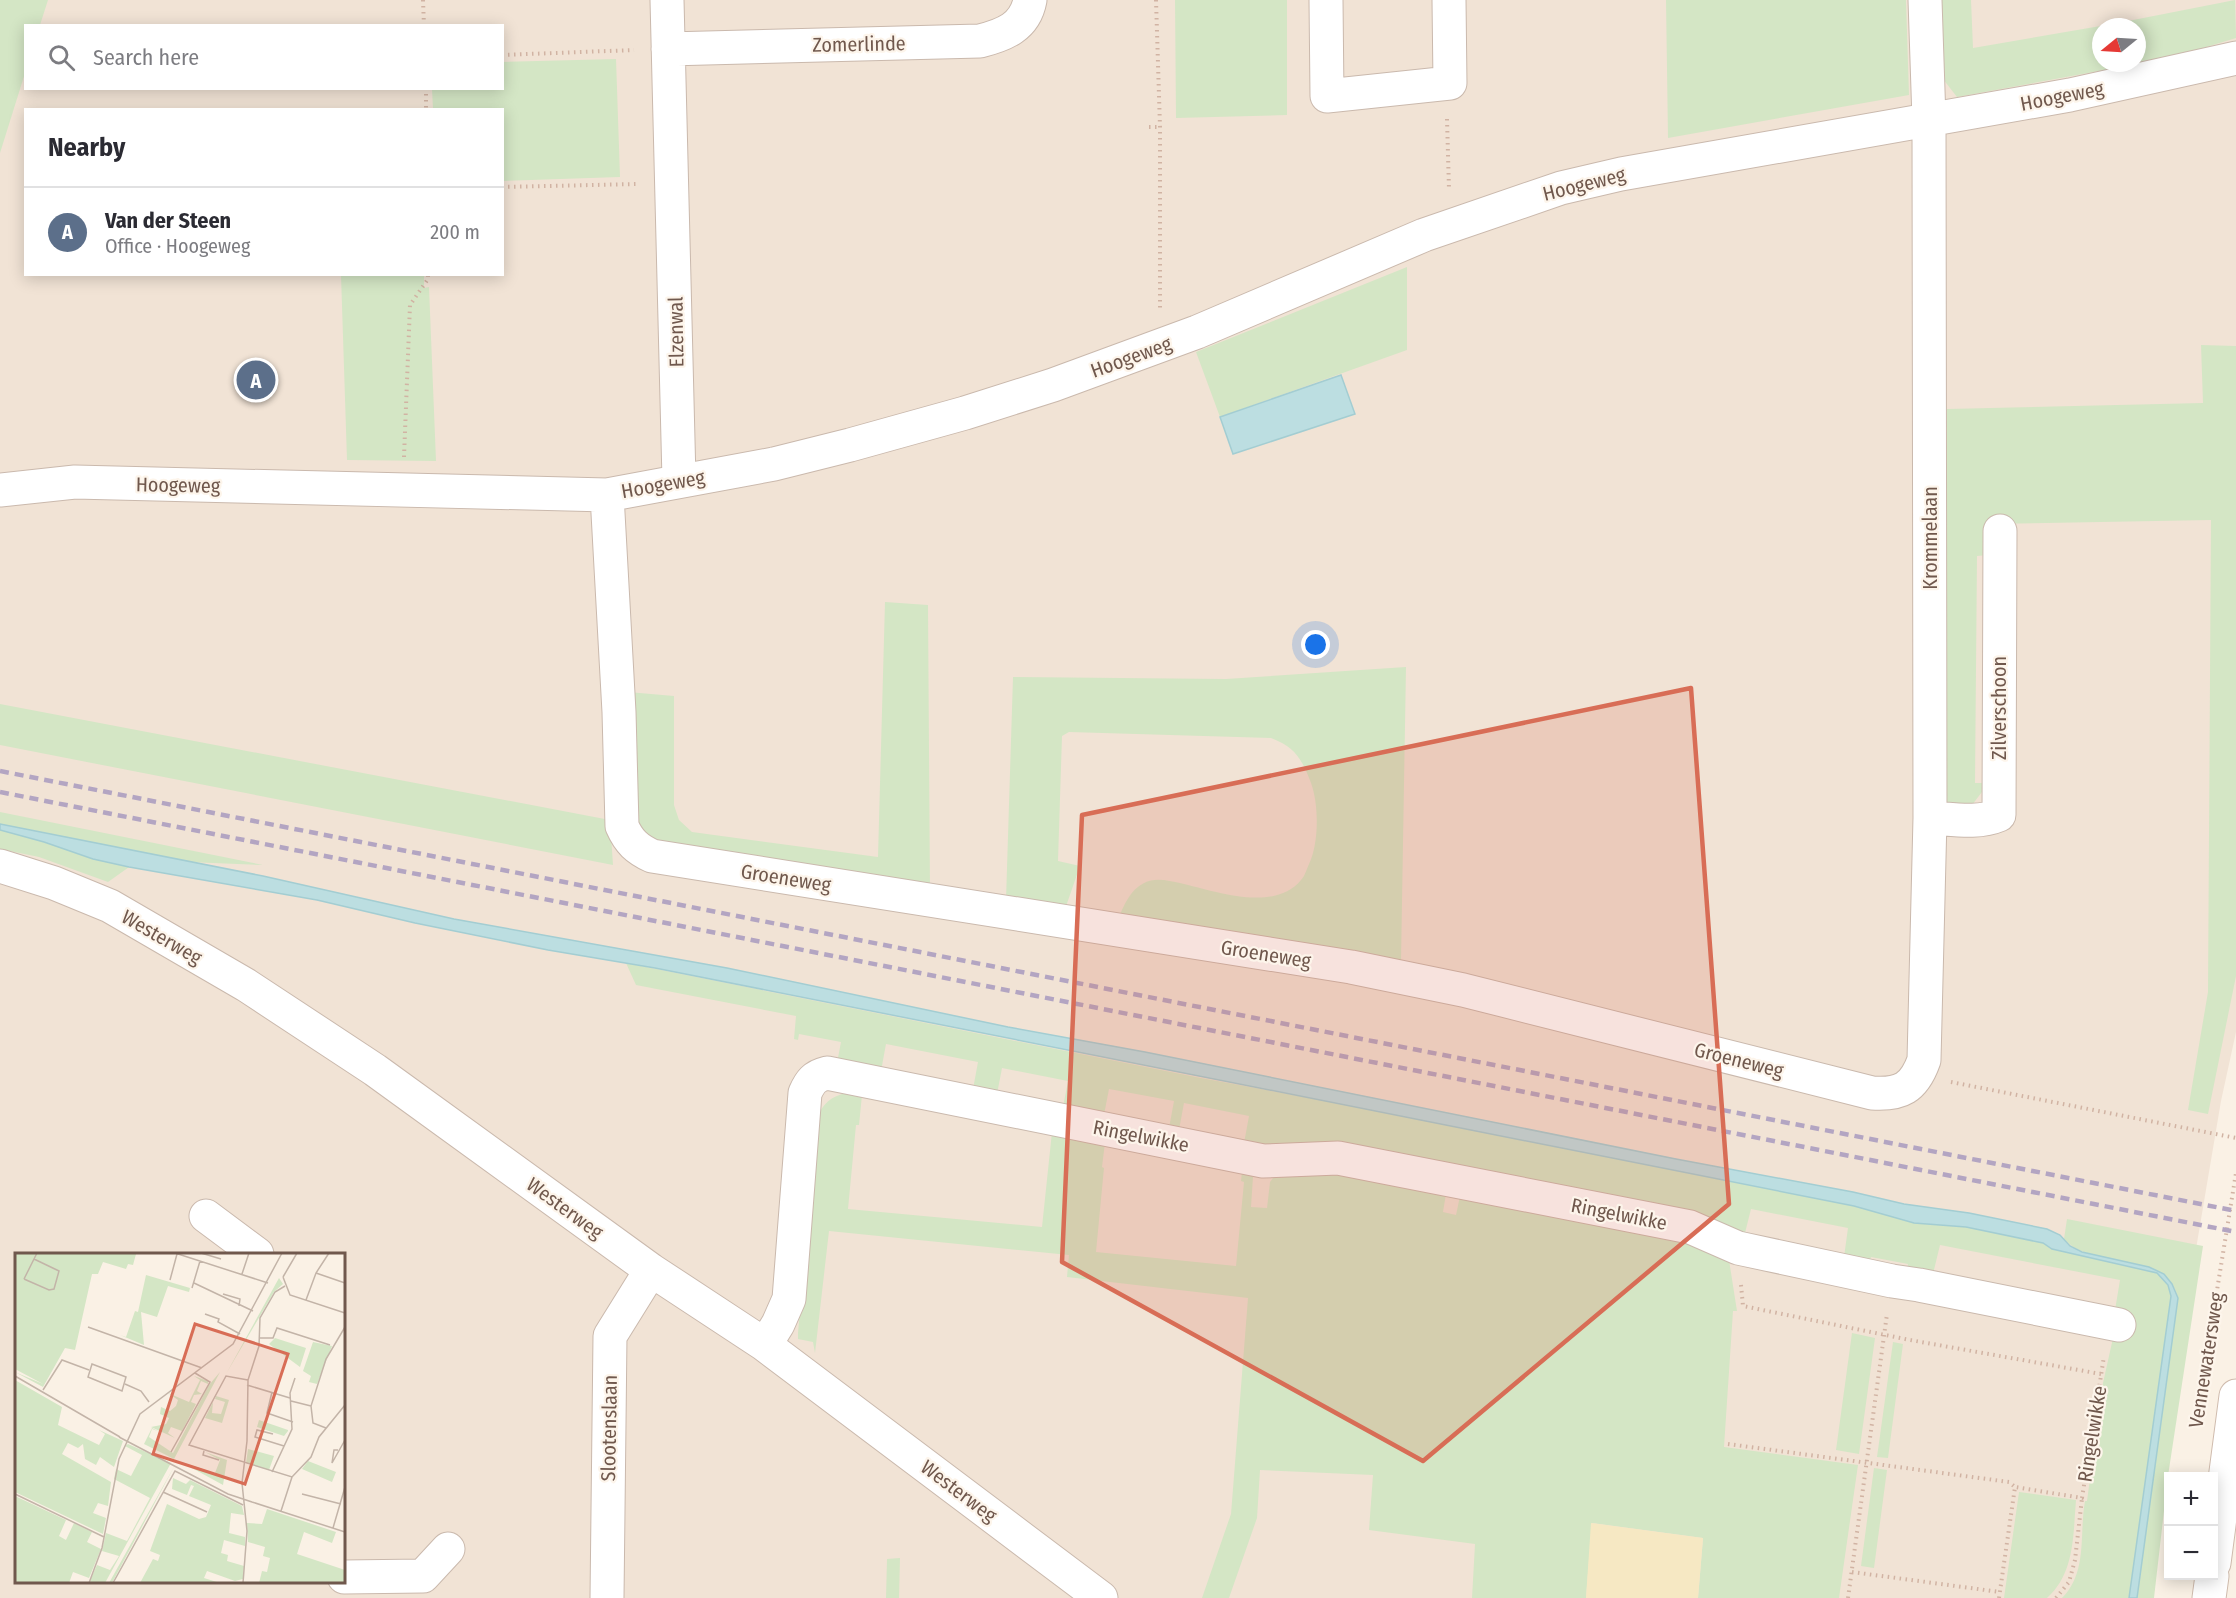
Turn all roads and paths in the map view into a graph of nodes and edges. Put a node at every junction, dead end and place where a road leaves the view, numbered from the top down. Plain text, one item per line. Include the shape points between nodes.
1 (423, 0) edge
2 (667, 0) edge
3 (1030, 0) edge
4 (1156, 0) edge
5 (1326, 0) edge
6 (1449, 0) edge
7 (1925, 0) edge
8 (424, 24) edge
9 (668, 49) junction
10 (504, 55) edge
11 (2236, 58) edge
12 (1450, 83) junction
13 (426, 90) edge
14 (426, 108) edge
15 (1929, 120) junction
16 (1149, 127) dead end
17 (1160, 127) junction
18 (672, 183) junction
19 (504, 187) edge
20 (1450, 226) junction
21 (428, 276) edge
22 (1161, 346) junction
23 (679, 480) junction
24 (0, 490) edge
25 (402, 490) junction
26 (607, 495) junction
27 (2000, 531) dead end
28 (1930, 818) junction
29 (0, 866) edge
30 (1918, 1076) junction
31 (2236, 1138) edge
32 (2236, 1173) edge
33 (206, 1216) dead end
34 (1738, 1248) junction
35 (256, 1253) edge
36 (651, 1270) junction
37 (1892, 1281) junction
38 (2115, 1324) joint
39 (1884, 1334) junction
40 (765, 1344) junction
41 (2101, 1374) junction
42 (2201, 1390) dead end
43 (2236, 1396) edge
44 (1728, 1444) dead end
45 (1867, 1462) junction
46 (2015, 1487) junction
47 (2082, 1498) junction
48 (2218, 1533) edge
49 (448, 1550) dead end
50 (1852, 1572) junction
51 (345, 1577) edge
52 (2211, 1580) edge
53 (2000, 1592) junction
54 (607, 1598) edge
55 (1101, 1598) edge
56 (1848, 1598) edge
57 (1999, 1598) edge
58 (2056, 1598) edge
59 (2209, 1598) edge

1 - 8 path
2 - 9 street, Elzenwal
3 - 9 street, Zomerlinde via 1022,21 1011,31 980,40
4 - 17 path
5 - 12 street via 1327,96
6 - 12 street
7 - 15 street, Krommelaan
9 - 10 path
9 - 18 street, Elzenwal
11 - 15 street, Hoogeweg via 2070,95
12 - 20 path
13 - 14 path
15 - 20 street, Hoogeweg via 1621,174 1562,188
15 - 28 street, Krommelaan
16 - 17 path
17 - 22 path
18 - 19 path
18 - 23 street, Elzenwal
20 - 22 street, Hoogeweg
21 - 25 path via 410,304
22 - 23 street, Hoogeweg via 965,413 850,446
23 - 26 street, Hoogeweg
24 - 25 street, Hoogeweg via 75,483
25 - 26 street, Hoogeweg
26 - 30 street, Groeneweg via 622,826 635,848 652,856 1351,967 1463,990 1872,1093 1899,1091
27 - 28 street, Zilverschoon via 1998,815 1973,820
28 - 30 street, Krommelaan via 1924,1060
29 - 36 street, Westerweg via 110,906 246,986 375,1070
30 - 31 path
32 - 42 path, Vennewatersweg
33 - 35 street
34 - 37 street, Ringelwikke
34 - 39 path, Ringelwikke via 1743,1306
34 - 40 street, Ringelwikke via 1690,1227 1338,1158 1263,1161 827,1073 810,1082 805,1093 789,1299
36 - 40 street, Westerweg
36 - 54 street, Slootenslaan via 610,1336
37 - 38 street, Ringelwikke
37 - 39 path
38 - 41 path, Ringelwikke
39 - 41 path, Ringelwikke
39 - 45 path
40 - 55 street, Westerweg
41 - 47 path, Ringelwikke
43 - 48 street, Vennewatersweg
44 - 45 path, Ringelwikke
45 - 46 path, Ringelwikke via 2009,1482
45 - 50 path
46 - 47 path, Ringelwikke
46 - 53 path
47 - 58 path via 2075,1560 2069,1582
49 - 51 street via 423,1576
50 - 53 path
50 - 56 path
52 - 59 street
53 - 57 path

